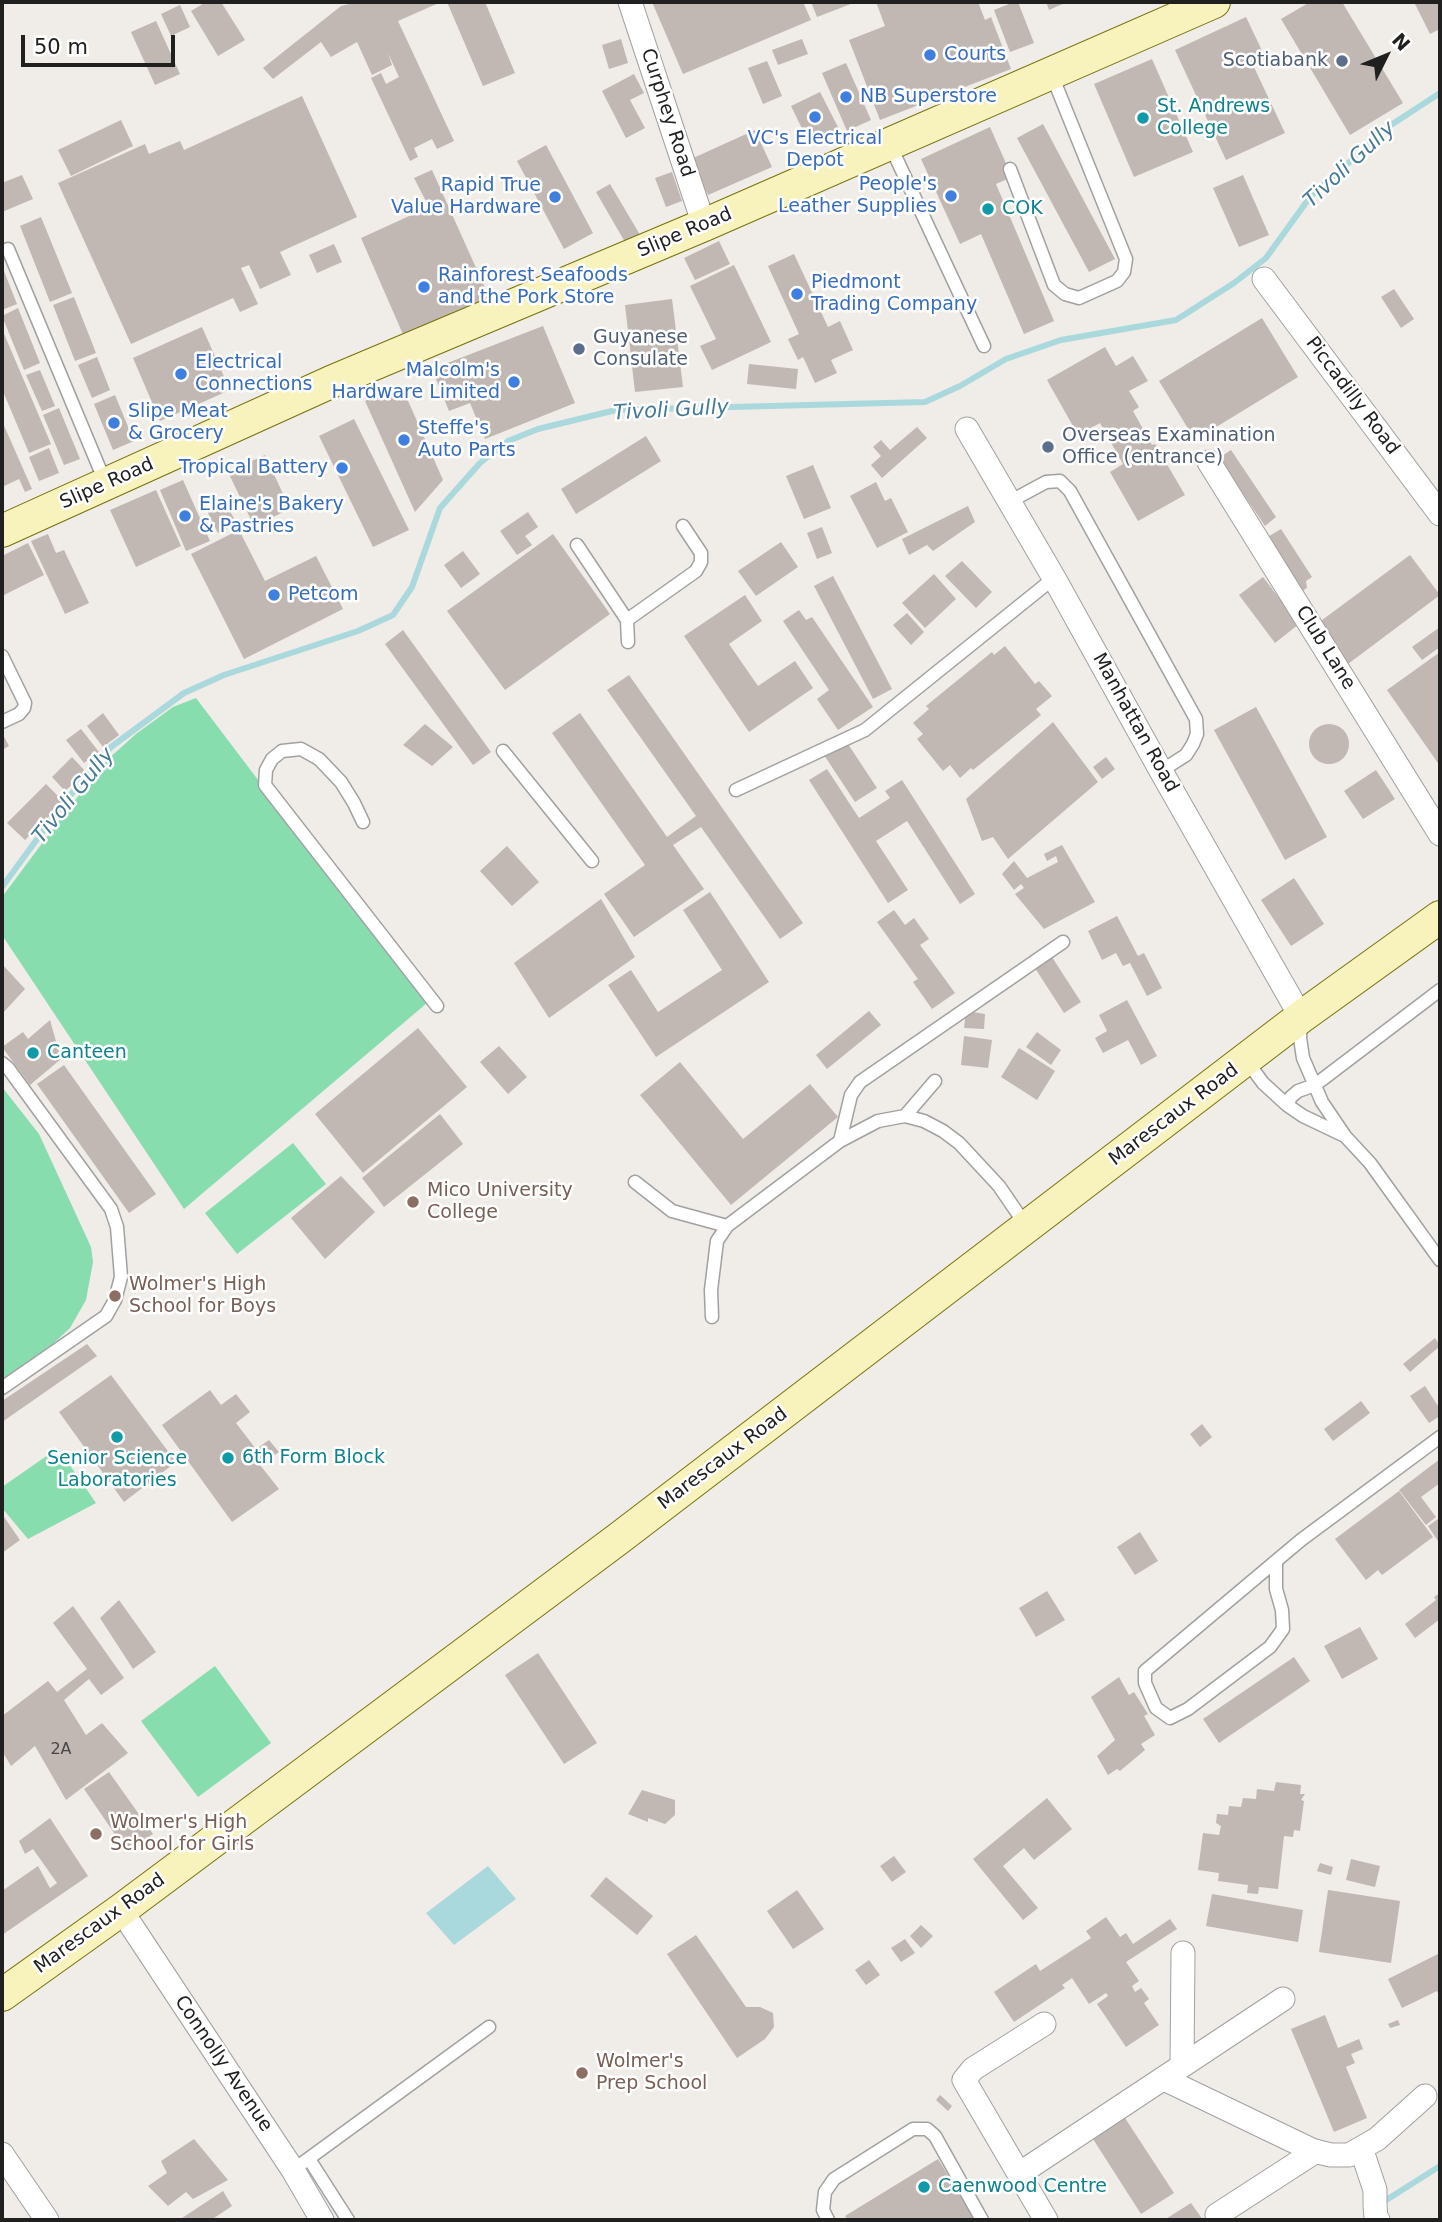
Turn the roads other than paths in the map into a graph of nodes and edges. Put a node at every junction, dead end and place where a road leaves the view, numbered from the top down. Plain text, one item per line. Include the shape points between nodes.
1 (631, 2) edge
2 (1214, 2) edge
3 (1051, 72) junction
4 (890, 145) junction
5 (1010, 169) dead end
6 (704, 225) junction
7 (8, 249) dead end
8 (1264, 279) dead end
9 (984, 346) dead end
10 (967, 429) dead end
11 (1209, 463) dead end
12 (106, 484) junction
13 (1010, 502) junction
14 (1440, 514) edge
15 (683, 526) dead end
16 (2, 531) edge
17 (576, 545) dead end
18 (1054, 578) junction
19 (627, 620) junction
20 (628, 642) dead end
21 (2, 656) edge
22 (2, 722) edge
23 (503, 751) dead end
24 (1161, 771) junction
25 (736, 790) dead end
26 (363, 822) dead end
27 (1440, 834) edge
28 (593, 861) dead end
29 (1440, 917) edge
30 (1063, 942) dead end
31 (1440, 990) edge
32 (437, 1006) dead end
33 (1301, 1017) junction
34 (1246, 1060) junction
35 (2, 1063) edge
36 (935, 1081) dead end
37 (1315, 1085) junction
38 (1287, 1105) junction
39 (905, 1116) junction
40 (1345, 1136) junction
41 (840, 1141) junction
42 (635, 1182) dead end
43 (727, 1226) junction
44 (1027, 1228) junction
45 (1440, 1260) edge
46 (712, 1317) dead end
47 (2, 1388) edge
48 (1440, 1437) edge
49 (1276, 1562) junction
50 (121, 1910) junction
51 (1182, 1953) dead end
52 (2, 1996) edge
53 (1283, 1999) dead end
54 (1044, 2024) dead end
55 (489, 2027) dead end
56 (1173, 2072) junction
57 (1425, 2096) dead end
58 (1361, 2148) junction
59 (1316, 2151) junction
60 (2, 2154) edge
61 (301, 2164) junction
62 (1019, 2174) junction
63 (1217, 2215) dead end
64 (47, 2220) edge
65 (322, 2220) edge
66 (348, 2220) edge
67 (828, 2220) edge
68 (982, 2220) edge
69 (1046, 2220) edge
70 (1378, 2220) edge

1 - 6 street, Curphey Road
2 - 3 main road, Slipe Road
3 - 4 main road, Slipe Road
3 - 5 lane via 1126,259 1117,281 1079,298 1054,285
4 - 6 main road, Slipe Road
4 - 9 lane
6 - 12 main road, Slipe Road via 331,382
7 - 12 lane
8 - 14 street, Piccadilly Road
10 - 13 street, Manhattan Road
11 - 27 street, Club Lane
12 - 16 main road, Slipe Road
13 - 18 street, Manhattan Road
13 - 24 lane via 1046,482 1059,481 1070,491 1196,719 1197,734 1186,755
15 - 19 lane via 701,553 696,571
17 - 19 lane
18 - 24 street, Manhattan Road
18 - 25 lane via 864,730
19 - 20 lane
21 - 22 lane via 25,703 19,714
23 - 28 lane
24 - 33 street, Manhattan Road
26 - 32 lane via 341,782 319,758 300,749 282,751 272,759 265,785
29 - 33 main road, Marescaux Road
30 - 41 lane via 860,1082 851,1096
31 - 37 lane
33 - 34 main road, Marescaux Road
33 - 37 lane via 1303,1059
34 - 38 lane
34 - 44 main road, Marescaux Road
35 - 47 lane via 111,1209 121,1277 106,1316
36 - 39 lane
37 - 38 lane via 1298,1091
37 - 40 lane
38 - 40 lane
39 - 41 lane via 878,1121
39 - 44 lane via 924,1121 959,1143 999,1186
40 - 45 lane
41 - 43 lane
42 - 43 lane via 673,1211
43 - 46 lane via 717,1241 710,1290
44 - 50 main road, Marescaux Road
48 - 49 lane
49 - 49 lane via 1145,1671 1156,1708 1170,1718 1188,1709 1270,1647 1283,1629
50 - 52 main road, Marescaux Road
50 - 61 street, Connolly Avenue
51 - 56 street
53 - 56 street
54 - 62 street via 972,2069 964,2080
55 - 61 lane
56 - 59 street
56 - 62 street
57 - 58 street
58 - 59 street via 1349,2155
58 - 70 street via 1375,2190
59 - 63 street
60 - 64 street
61 - 65 street, Connolly Avenue
61 - 66 lane
62 - 69 street
67 - 68 lane via 823,2210 825,2192 834,2179 913,2129 927,2129

